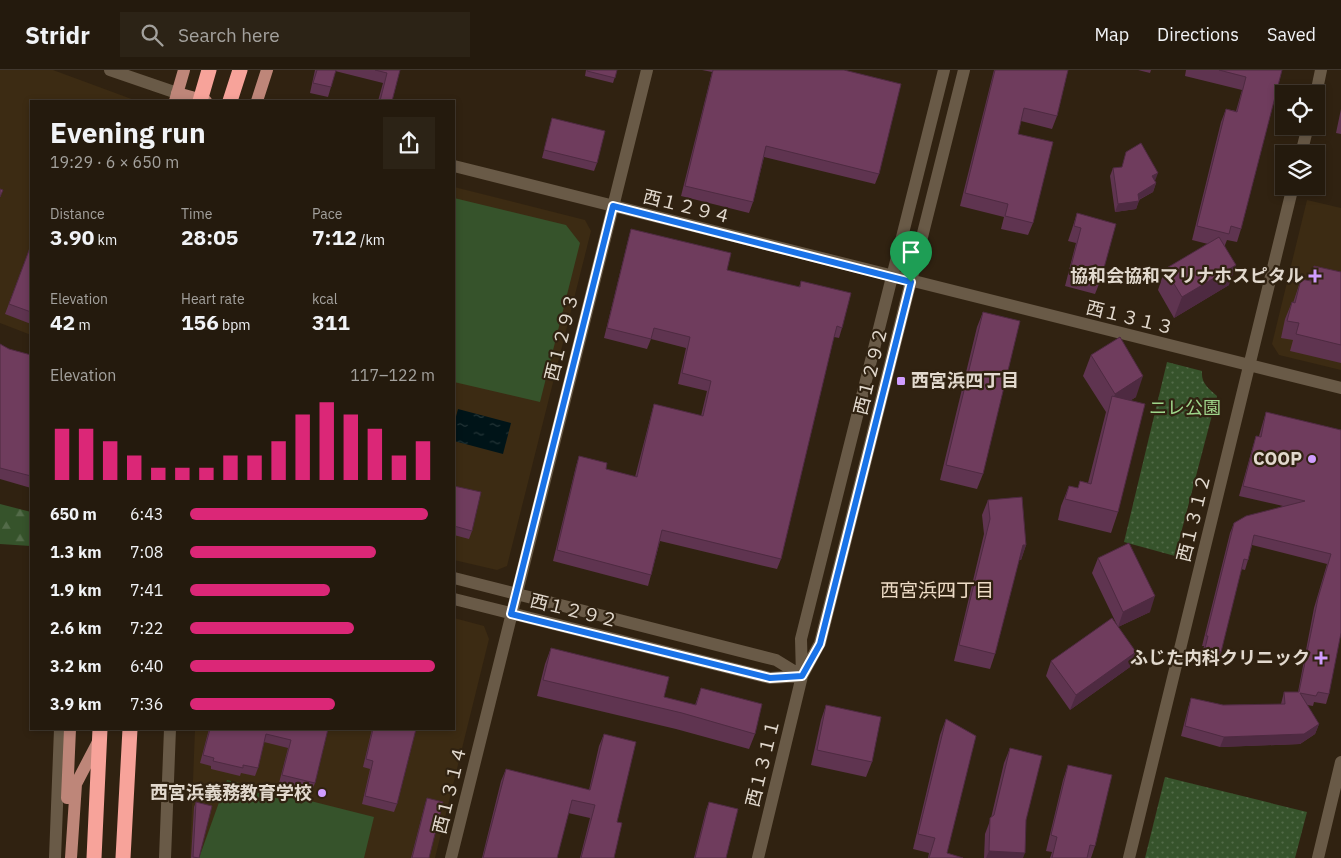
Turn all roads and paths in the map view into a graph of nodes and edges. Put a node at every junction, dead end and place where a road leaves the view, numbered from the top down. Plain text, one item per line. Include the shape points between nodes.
1 (110, 70) edge
2 (184, 70) edge
3 (209, 70) edge
4 (240, 70) edge
5 (268, 70) edge
6 (647, 70) edge
7 (944, 70) edge
8 (964, 70) edge
9 (1321, 70) edge
10 (1318, 85) edge
11 (176, 97) edge
12 (198, 100) edge
13 (200, 100) edge
14 (230, 100) edge
15 (257, 100) edge
16 (455, 166) edge
17 (1291, 195) edge
18 (613, 206) junction
19 (892, 277) junction
20 (911, 282) junction
21 (1249, 365) junction
22 (1341, 388) edge
23 (455, 578) edge
24 (516, 594) junction
25 (455, 599) edge
26 (511, 614) junction
27 (802, 676) junction
28 (60, 730) edge
29 (70, 730) edge
30 (100, 730) edge
31 (104, 730) edge
32 (130, 730) edge
33 (170, 730) edge
34 (1341, 762) edge
35 (55, 858) edge
36 (64, 858) edge
37 (71, 858) edge
38 (94, 858) edge
39 (124, 858) edge
40 (165, 858) edge
41 (451, 858) edge
42 (758, 858) edge
43 (1129, 858) edge
44 (1318, 858) edge

1 - 11 street
2 - 11 main road
3 - 13 highway
4 - 14 highway
5 - 15 main road
6 - 18 street, 西１２９３
7 - 19 street, 西１２９２
8 - 20 street, 西１２９２
9 - 10 street
11 - 12 main road
16 - 18 street, 西１２９４
17 - 21 street, 西１３１２
18 - 19 street, 西１２９４
18 - 24 street, 西１２９３
19 - 20 street, 西１２９４
19 - 27 street, 西１２９２ via 800,639
20 - 21 street, 西１３１３
20 - 27 street, 西１２９２ via 820,644
21 - 22 street, 西１３１３
21 - 43 street, 西１３１２
23 - 24 street, 西１２９２
24 - 26 street, 西１２９３
24 - 27 street, 西１２９２ via 776,660
25 - 26 street, 西１２９２
26 - 27 street, 西１２９２ via 770,678
26 - 41 street, 西１３１４
27 - 42 street, 西１３１１
28 - 35 street
29 - 36 main road
30 - 38 highway
31 - 37 main road via 76,784
32 - 39 highway
33 - 40 street
34 - 44 street

